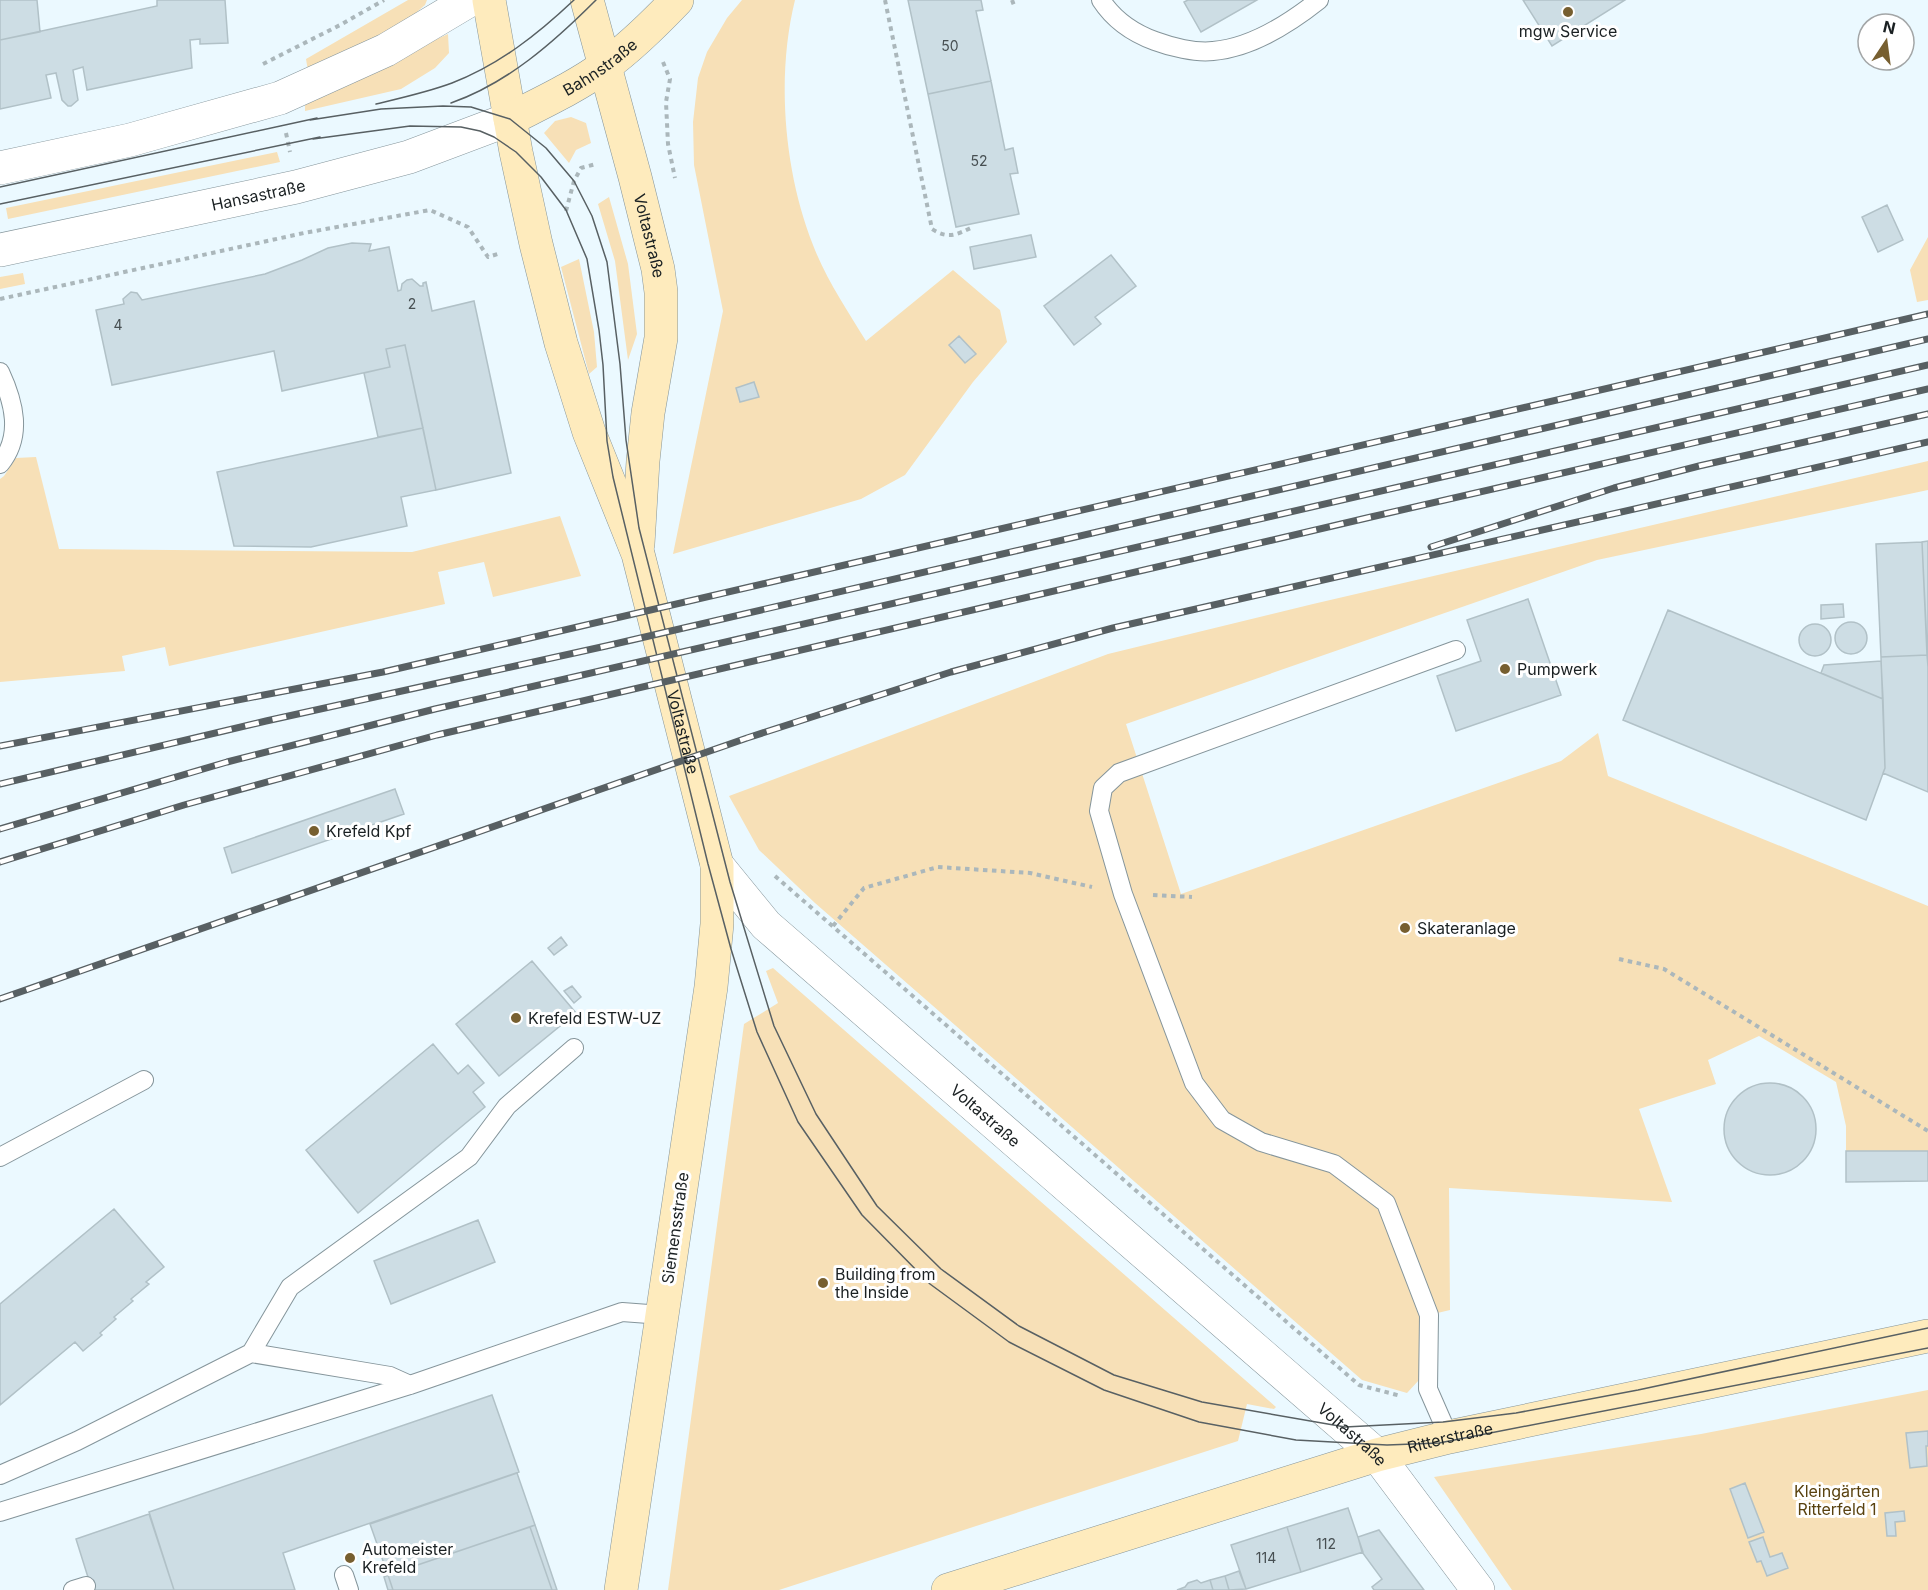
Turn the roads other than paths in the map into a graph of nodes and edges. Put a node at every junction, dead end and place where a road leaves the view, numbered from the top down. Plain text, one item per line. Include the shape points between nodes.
1 (470, 0) edge
2 (489, 0) edge
3 (587, 0) edge
4 (677, 0) edge
5 (1101, 0) edge
6 (1319, 0) edge
7 (606, 65) junction
8 (510, 119) junction
9 (0, 168) edge
10 (0, 250) edge
11 (0, 372) edge
12 (4, 388) edge
13 (0, 464) edge
14 (638, 554) junction
15 (1456, 650) dead end
16 (717, 865) junction
17 (574, 1048) dead end
18 (144, 1080) dead end
19 (0, 1157) edge
20 (662, 1315) junction
21 (1928, 1336) edge
22 (251, 1353) junction
23 (410, 1385) junction
24 (1449, 1437) junction
25 (1377, 1455) junction
26 (0, 1475) edge
27 (0, 1512) edge
28 (1004, 1582) edge
29 (621, 1590) edge
30 (948, 1590) edge
31 (1478, 1590) edge

1 - 9 street via 386,50 280,98 130,140
2 - 8 main road, Voltastraße
3 - 7 main road, Voltastraße
4 - 7 main road, Bahnstraße
5 - 6 lane via 1135,34 1172,47 1212,52 1250,43 1294,20
7 - 8 main road, Bahnstraße
7 - 14 main road, Voltastraße via 658,269 662,315 643,461
8 - 10 street, Hansastraße via 409,157 296,187
8 - 14 main road, Voltastraße via 561,344 586,421
11 - 12 lane
12 - 13 lane via 15,425 13,442
14 - 16 main road, Voltastraße
15 - 24 lane via 1119,773 1103,788 1099,812 1123,894 1194,1083 1222,1120 1262,1142 1334,1164 1386,1203 1429,1316 1428,1389
16 - 20 main road, Siemensstraße via 711,987
16 - 25 street, Voltastraße via 766,925
17 - 22 lane via 507,1106 469,1156 290,1287
18 - 19 lane
20 - 23 lane via 622,1312
20 - 29 main road, Siemensstraße
21 - 24 main road, Ritterstraße
22 - 23 lane via 390,1376
22 - 26 lane via 77,1441
23 - 27 lane
24 - 25 main road, Ritterstraße
25 - 28 main road, Ritterstraße
25 - 31 street, Voltastraße
28 - 30 main road, Ritterstraße

